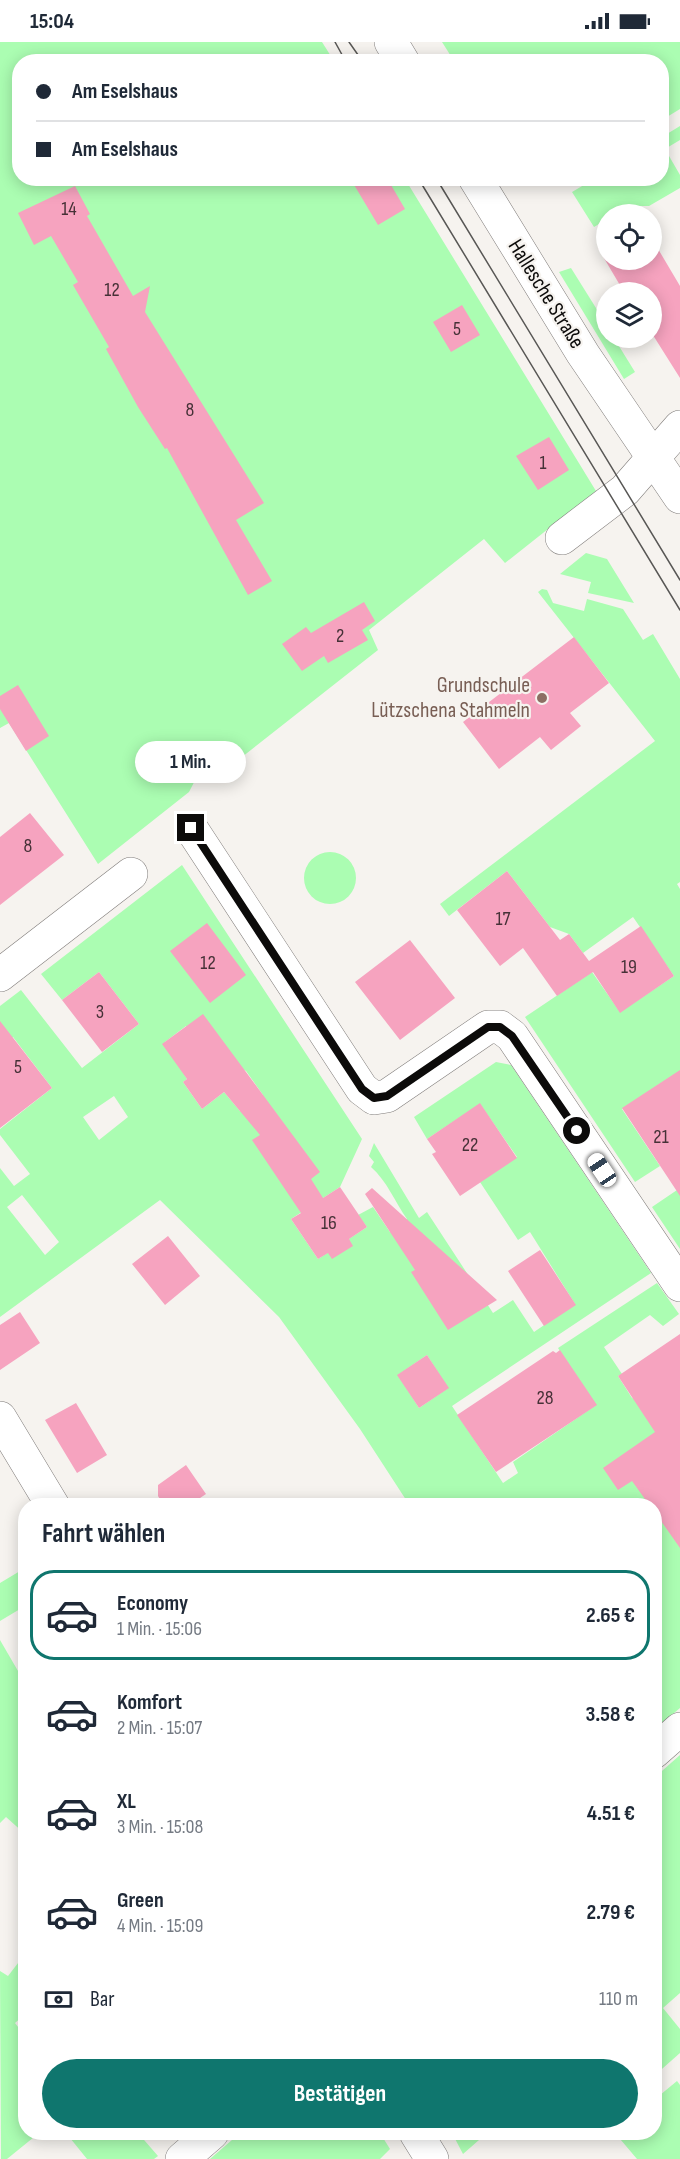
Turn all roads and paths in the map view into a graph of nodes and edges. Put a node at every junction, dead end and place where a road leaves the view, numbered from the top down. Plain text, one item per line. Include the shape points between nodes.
1 (480, 186) edge
2 (680, 427) edge
3 (654, 459) junction
4 (680, 497) edge
5 (562, 538) dead end
6 (191, 828) dead end
7 (131, 874) dead end
8 (0, 975) edge
9 (680, 1285) edge
10 (0, 1418) edge
11 (47, 1498) edge
12 (680, 1729) edge
13 (662, 1745) edge
14 (204, 2140) edge
15 (420, 2140) edge
16 (182, 2159) edge
17 (432, 2159) edge

1 - 3 street, Hallesche Straße via 583,354
2 - 3 street
3 - 4 street, Hallesche Straße
3 - 5 street via 625,490
6 - 9 street via 362,1089 374,1098 387,1096 488,1027 500,1027 512,1036
7 - 8 street
10 - 11 street
12 - 13 street
14 - 16 street
15 - 17 street

